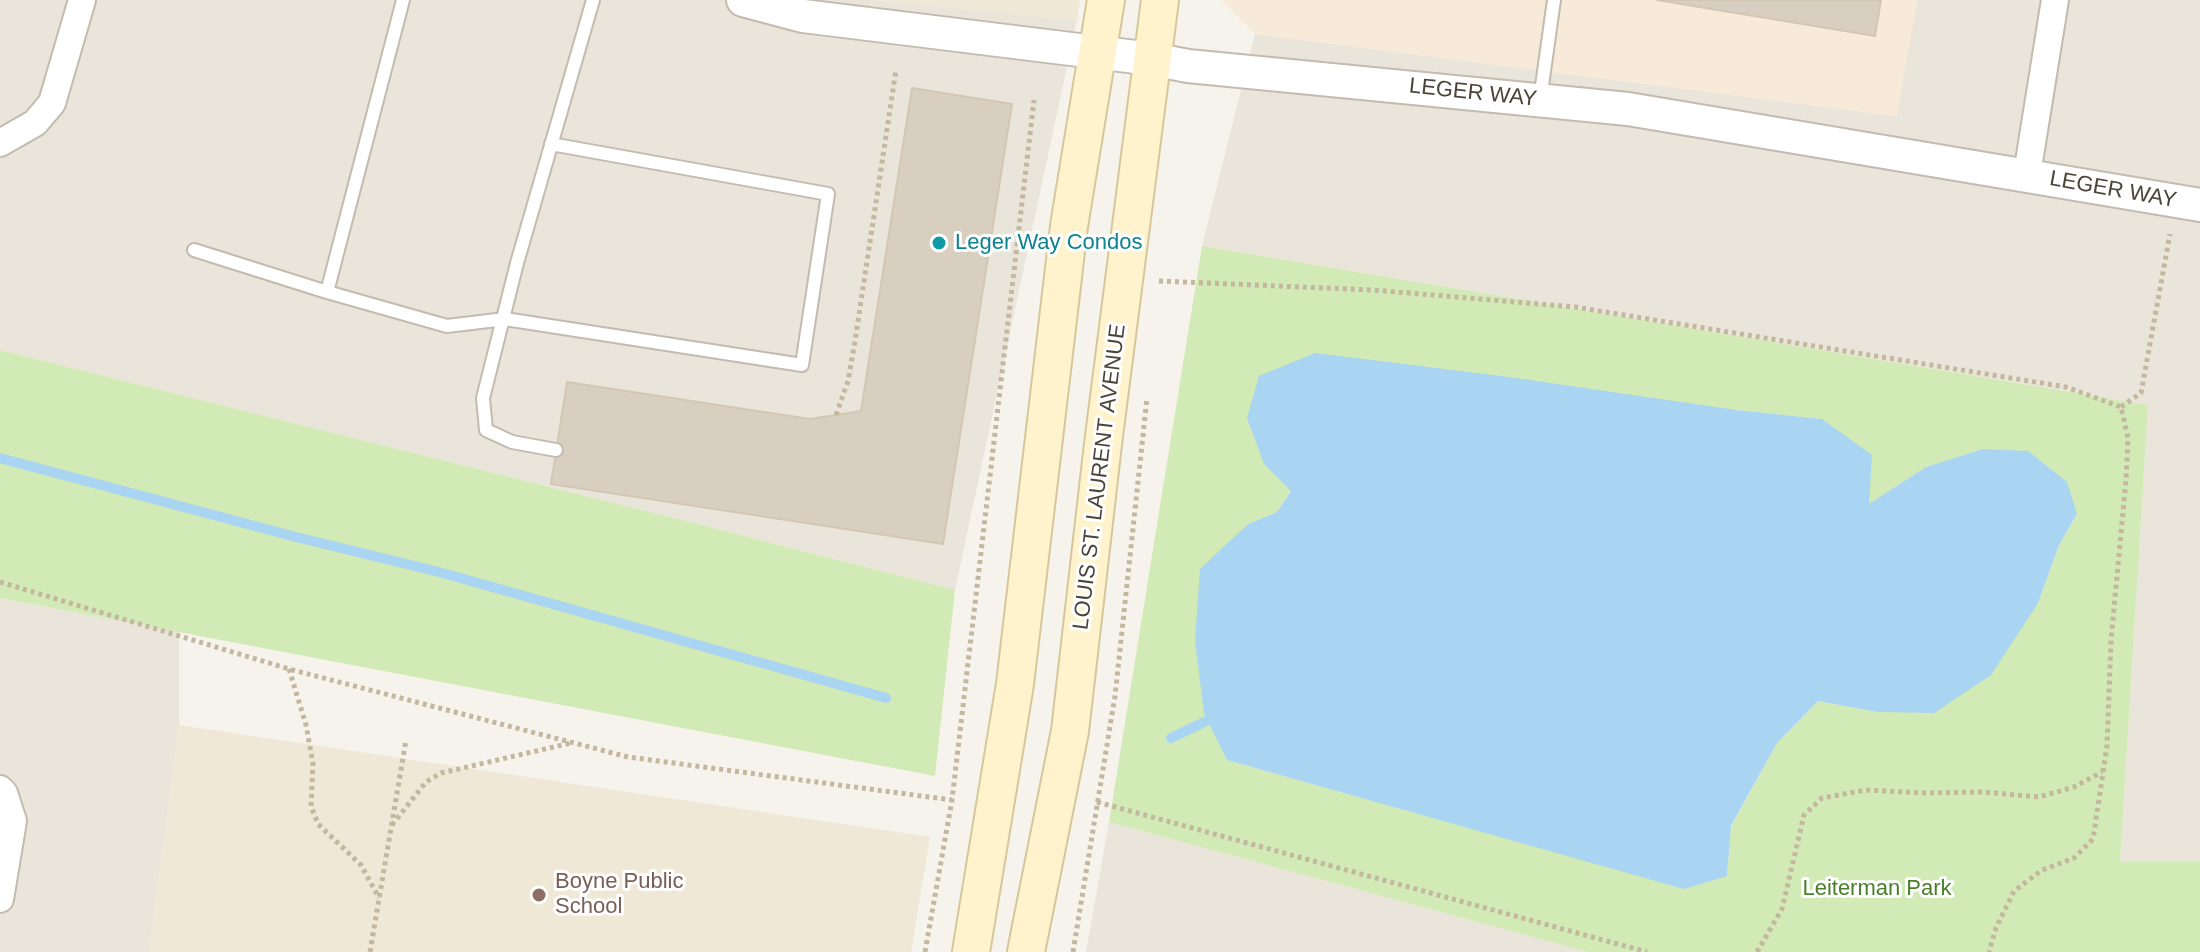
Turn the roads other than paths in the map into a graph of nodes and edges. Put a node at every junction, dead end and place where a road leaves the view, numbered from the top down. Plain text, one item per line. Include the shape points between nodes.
1 (82, 0) edge
2 (403, 0) edge
3 (593, 0) edge
4 (743, 0) edge
5 (1106, 0) edge
6 (1160, 0) edge
7 (1554, 0) edge
8 (2055, 0) edge
9 (1097, 54) junction
10 (1152, 59) junction
11 (1540, 100) junction
12 (0, 143) edge
13 (551, 144) junction
14 (2027, 174) junction
15 (2200, 205) edge
16 (194, 250) dead end
17 (327, 292) junction
18 (505, 319) junction
19 (556, 450) dead end
20 (0, 789) edge
21 (0, 899) edge
22 (971, 952) edge
23 (1026, 952) edge

1 - 12 street via 52,103 35,123
2 - 17 lane
3 - 13 lane
4 - 9 street, LEGER WAY via 803,16
5 - 9 main road
6 - 10 main road, LOUIS ST. LAURENT AVENUE
7 - 11 lane
8 - 14 street
9 - 10 street, LEGER WAY
9 - 22 main road via 1069,226 1015,684
10 - 11 street, LEGER WAY
10 - 23 main road, LOUIS ST. LAURENT AVENUE via 1070,731
11 - 14 street, LEGER WAY via 1628,109
13 - 18 lane
13 - 18 lane via 828,194 802,365
14 - 15 street, LEGER WAY
16 - 17 lane
17 - 18 lane via 447,326
18 - 19 lane via 483,398 486,430 512,442
20 - 21 street via 13,821

